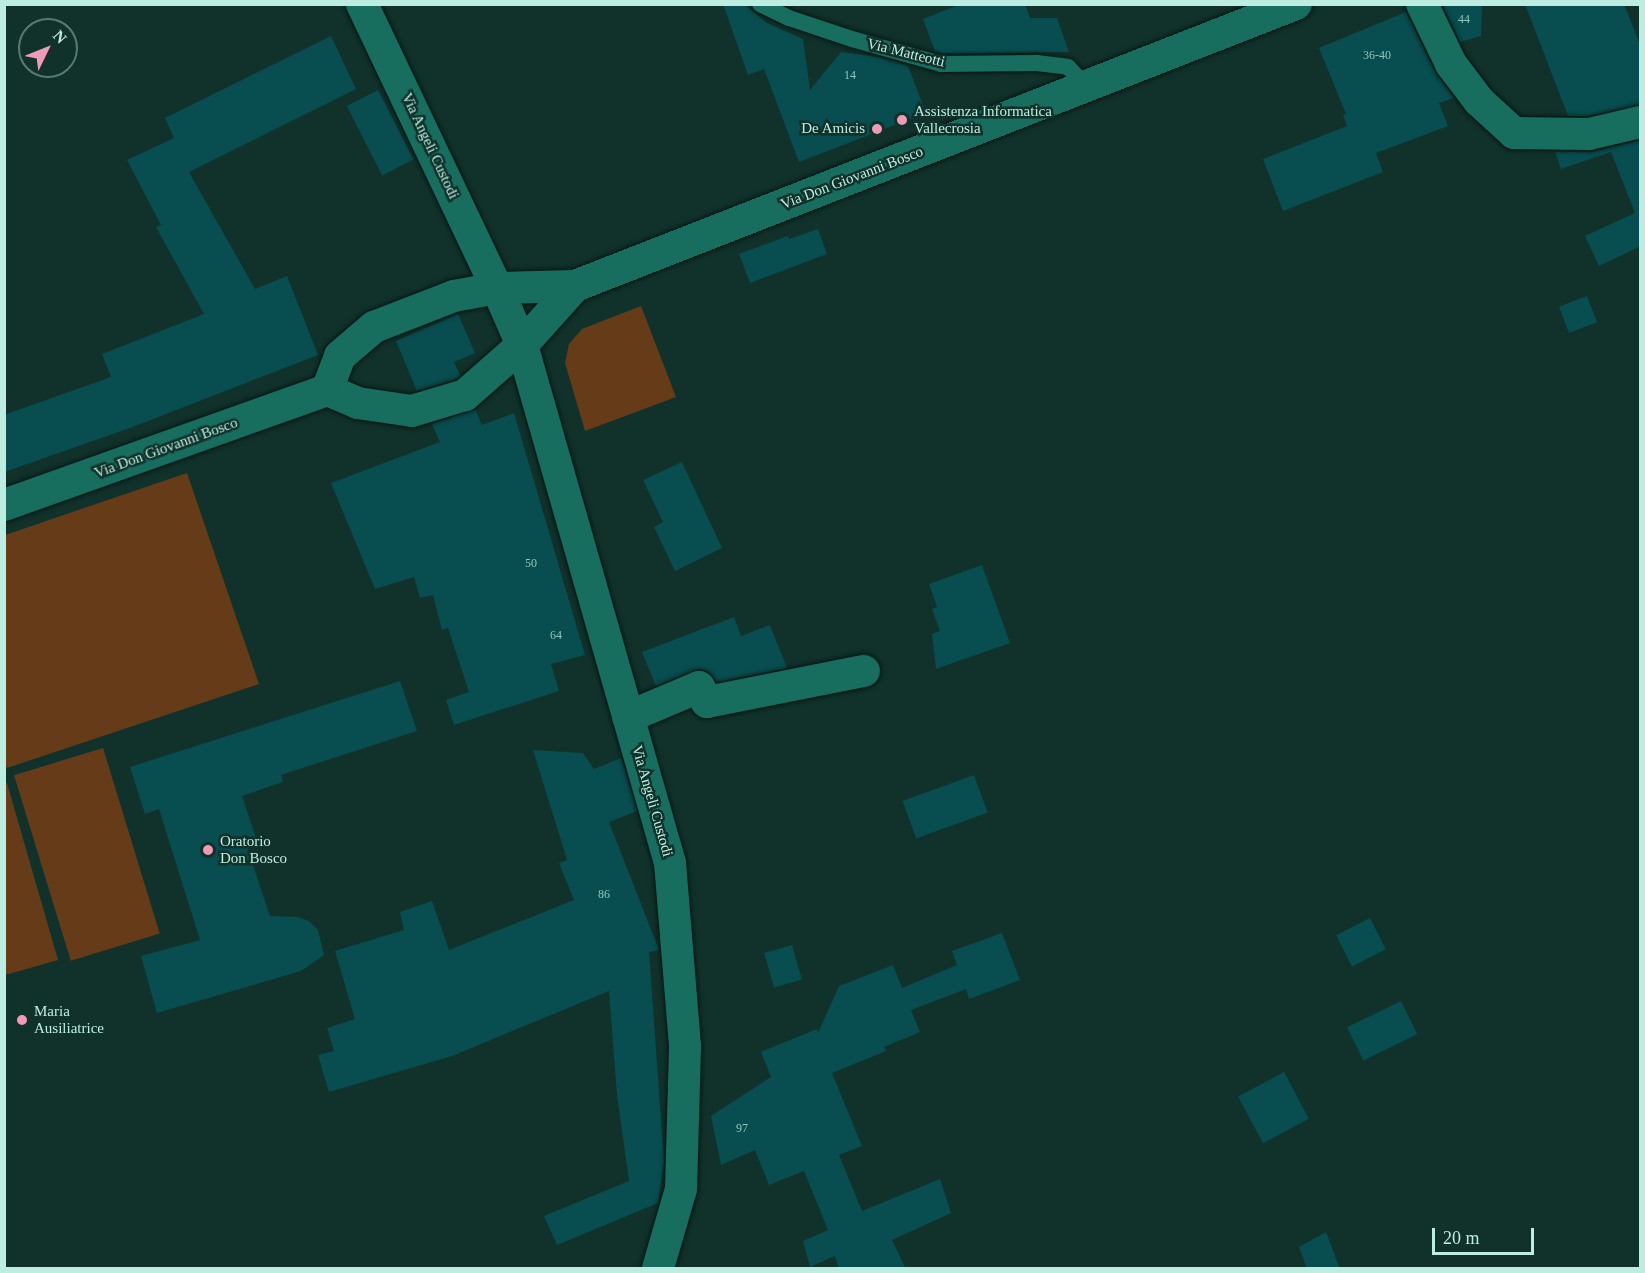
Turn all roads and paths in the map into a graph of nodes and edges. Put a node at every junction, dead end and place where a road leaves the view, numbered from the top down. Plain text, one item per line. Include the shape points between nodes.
1 (362, 4) edge
2 (760, 4) edge
3 (1296, 4) edge
4 (1422, 4) edge
5 (1086, 86) junction
6 (1641, 122) edge
7 (575, 286) junction
8 (497, 288) junction
9 (522, 345) junction
10 (327, 390) junction
11 (4, 505) edge
12 (864, 671) dead end
13 (628, 717) junction
14 (658, 1269) edge

1 - 8 street, Via Angeli Custodi
2 - 5 lane, Via Matteotti via 852,39 941,64 1037,63 1068,67
3 - 5 street, Via Don Giovanni Bosco
4 - 6 street via 1451,64 1479,101 1514,134 1589,134
5 - 7 street, Via Don Giovanni Bosco
7 - 8 street, Via Don Giovanni Bosco
7 - 9 street, Via Don Giovanni Bosco
8 - 9 street
8 - 10 street, Via Don Giovanni Bosco via 454,296 374,327 340,356
9 - 10 street, Via Don Giovanni Bosco via 465,395 412,411 358,404
9 - 13 street, Via Angeli Custodi
10 - 11 street, Via Don Giovanni Bosco
12 - 13 street via 707,702 699,687
13 - 14 street, Via Angeli Custodi via 670,863 685,1047 681,1189

